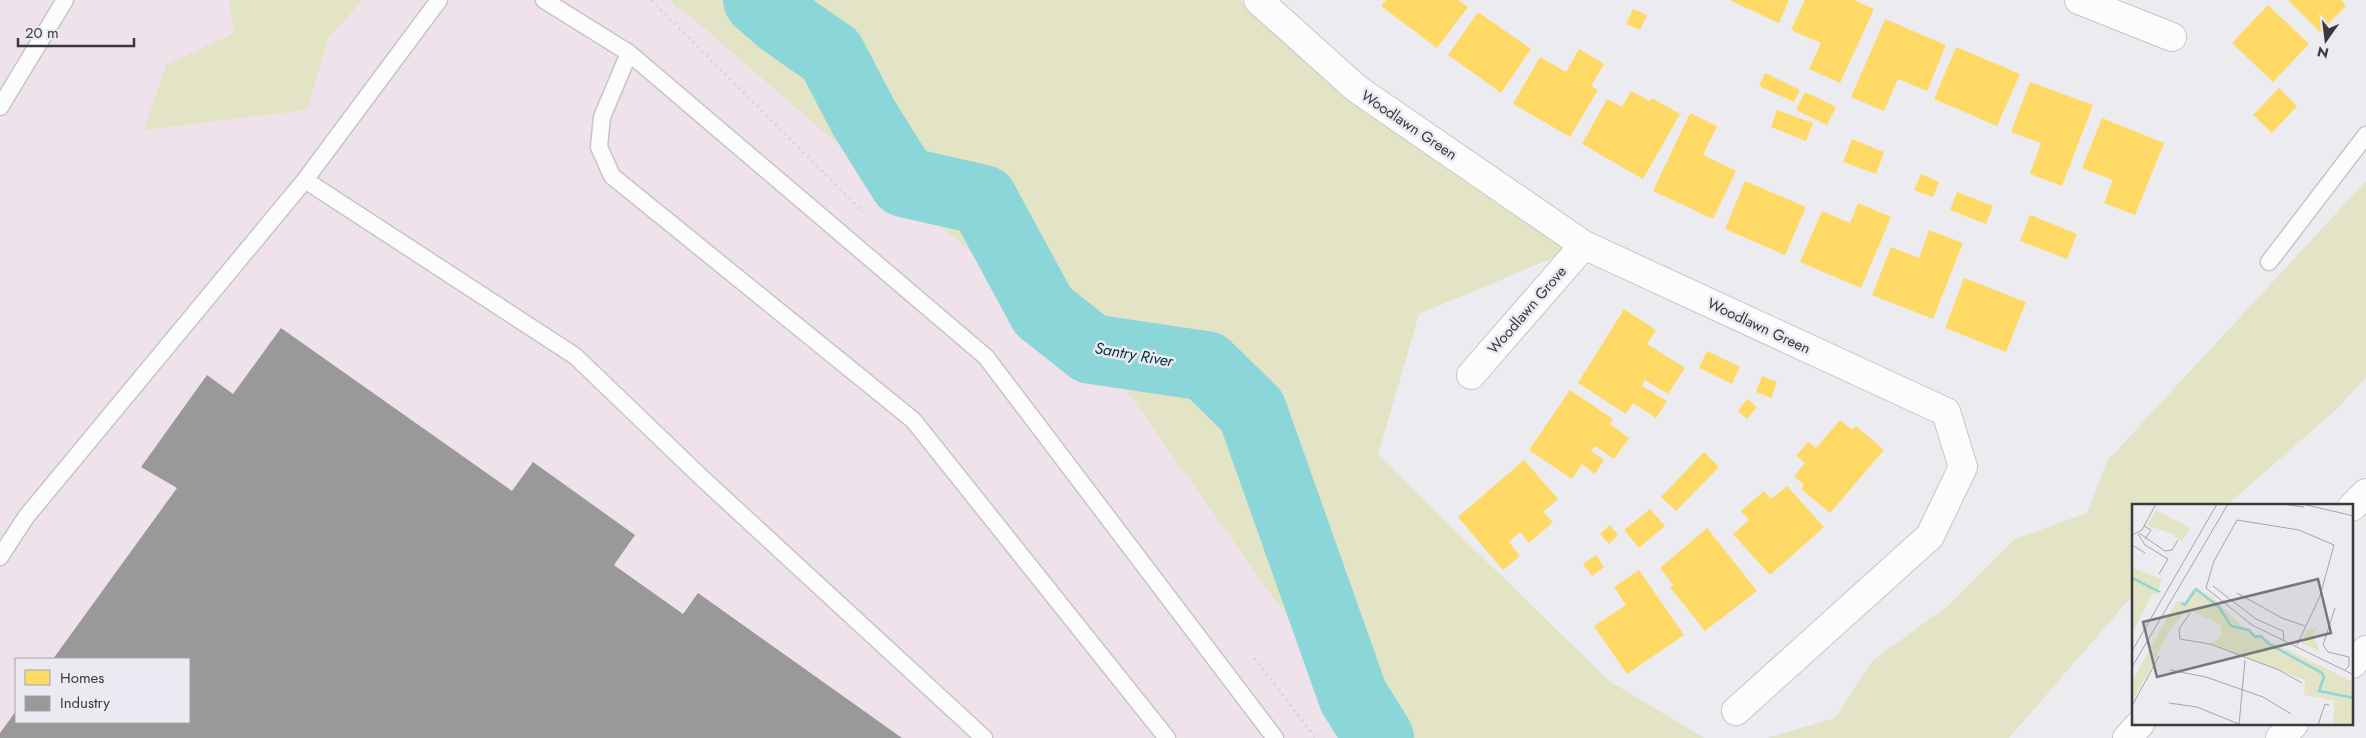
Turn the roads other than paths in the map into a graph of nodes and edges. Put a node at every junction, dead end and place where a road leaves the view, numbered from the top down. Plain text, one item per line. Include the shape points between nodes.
1 (65, 0) edge
2 (439, 0) edge
3 (544, 0) edge
4 (1258, 0) edge
5 (2079, 0) edge
6 (2172, 37) dead end
7 (629, 53) junction
8 (0, 107) edge
9 (2366, 135) edge
10 (305, 180) junction
11 (1584, 245) junction
12 (2269, 262) dead end
13 (1471, 374) dead end
14 (2366, 493) edge
15 (2354, 505) edge
16 (0, 557) edge
17 (2366, 650) edge
18 (2354, 662) edge
19 (1736, 711) dead end
20 (2138, 726) edge
21 (2292, 726) edge
22 (984, 738) edge
23 (1167, 738) edge
24 (1275, 738) edge
25 (2127, 738) edge
26 (2280, 738) edge

1 - 8 lane
2 - 10 lane
3 - 7 lane
4 - 11 main road, Woodlawn Green via 1357,89
5 - 6 main road
7 - 23 lane via 602,117 599,147 612,176 913,420
7 - 24 lane via 986,357
9 - 12 lane
10 - 16 lane via 26,517
10 - 22 lane via 575,356
11 - 13 main road, Woodlawn Grove
11 - 19 main road, Woodlawn Green via 1946,412 1963,467 1930,536
14 - 15 main road
17 - 18 main road
20 - 25 main road
21 - 26 main road

